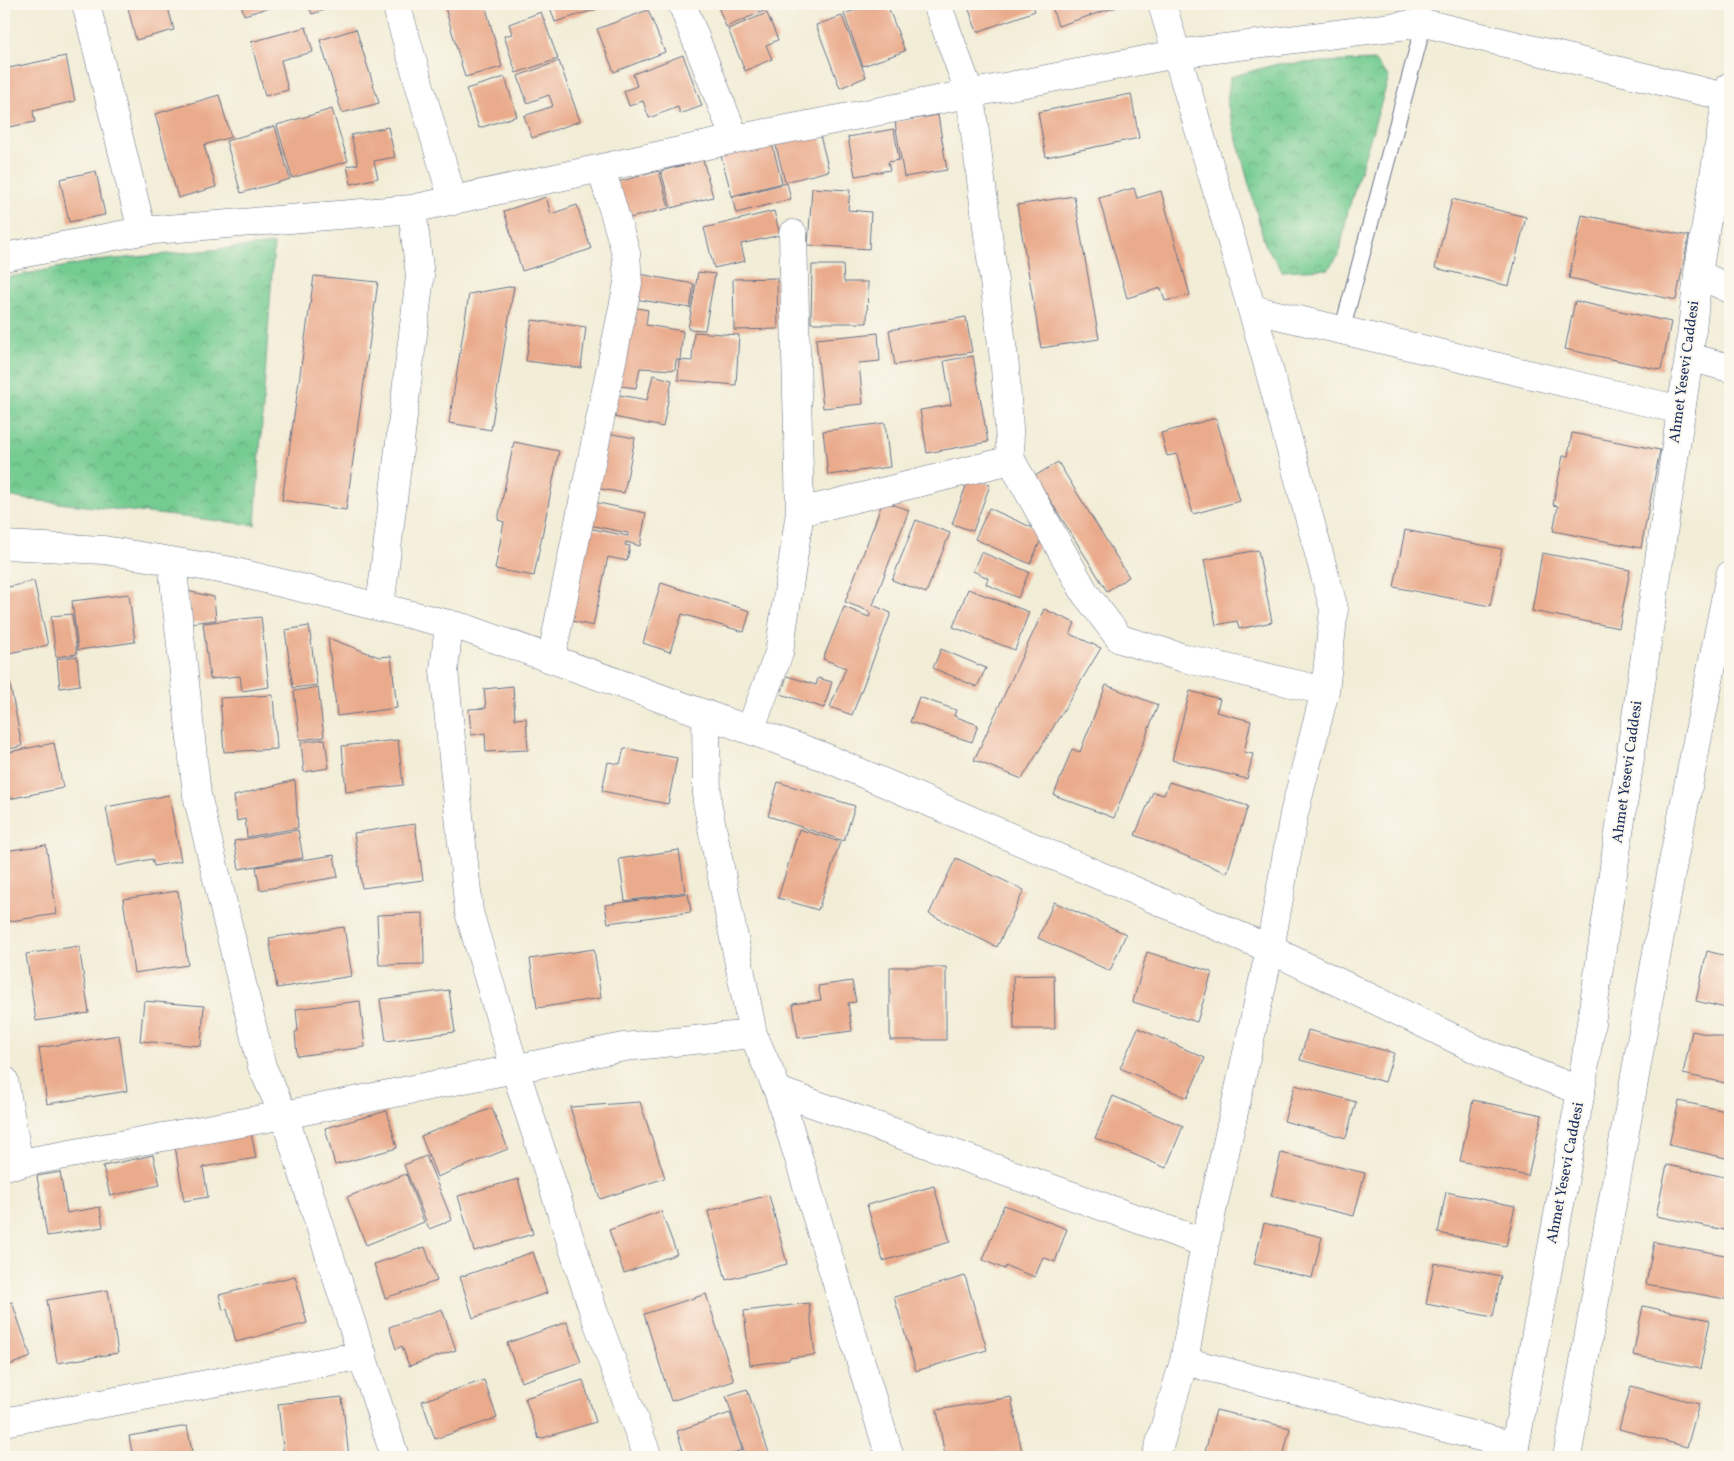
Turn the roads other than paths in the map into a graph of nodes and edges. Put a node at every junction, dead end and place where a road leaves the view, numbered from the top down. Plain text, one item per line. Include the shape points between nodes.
1 (86, 4) edge
2 (396, 4) edge
3 (682, 4) edge
4 (937, 4) edge
5 (1162, 4) edge
6 (1424, 23) junction
7 (1176, 54) junction
8 (1729, 93) edge
9 (970, 94) junction
10 (735, 139) junction
11 (601, 168) junction
12 (453, 201) junction
13 (412, 209) junction
14 (142, 231) junction
15 (793, 234) dead end
16 (4, 257) edge
17 (1698, 274) junction
18 (1730, 289) edge
19 (1252, 309) junction
20 (1342, 330) junction
21 (1689, 357) junction
22 (1730, 368) edge
23 (1681, 410) junction
24 (1010, 460) junction
25 (800, 512) junction
26 (4, 546) edge
27 (172, 561) junction
28 (1730, 575) edge
29 (380, 607) junction
30 (449, 624) junction
31 (551, 659) junction
32 (1325, 691) junction
33 (706, 714) junction
34 (750, 730) junction
35 (1270, 948) junction
36 (753, 1034) junction
37 (515, 1069) junction
38 (4, 1080) edge
39 (778, 1091) junction
40 (1582, 1091) junction
41 (284, 1115) junction
42 (11, 1165) edge
43 (1205, 1243) junction
44 (363, 1355) junction
45 (1184, 1361) junction
46 (4, 1422) edge
47 (1514, 1451) edge
48 (395, 1457) edge
49 (648, 1457) edge
50 (890, 1457) edge
51 (1156, 1457) edge
52 (1567, 1457) edge

1 - 14 street
2 - 12 street
3 - 10 street
4 - 9 street
5 - 7 street
6 - 7 street
6 - 8 street
6 - 20 lane
7 - 9 street
7 - 19 street
8 - 17 street, Ahmet Yesevi Caddesi
9 - 10 street
9 - 24 street via 1005,367
10 - 11 street
11 - 12 street
11 - 31 street via 626,253 628,283
12 - 13 street
13 - 14 street
13 - 29 street via 420,276
14 - 16 street
15 - 25 street
17 - 18 street
17 - 21 street, Ahmet Yesevi Caddesi
19 - 20 street
19 - 32 street via 1334,609
20 - 23 street
21 - 22 street
21 - 23 street, Ahmet Yesevi Caddesi
23 - 40 street, Ahmet Yesevi Caddesi
24 - 25 street
24 - 32 street via 1085,593 1120,639 1184,658
25 - 34 street via 778,653
26 - 27 street via 104,550
27 - 29 street via 232,571
27 - 41 street via 198,795 262,1067
28 - 52 street via 1674,857
29 - 30 street
30 - 31 street
30 - 37 street via 444,670 469,912
31 - 33 street
32 - 35 street via 1294,814
33 - 34 street
33 - 36 street via 707,802
34 - 35 street via 822,756
35 - 40 street via 1482,1052
35 - 43 street
36 - 37 street via 624,1047
36 - 39 street
37 - 41 street
37 - 49 street via 594,1313
38 - 42 street
39 - 43 street
39 - 50 street
40 - 47 street, Ahmet Yesevi Caddesi
41 - 42 street
41 - 44 street
43 - 45 street
44 - 46 street
44 - 48 street
45 - 47 street
45 - 51 street

